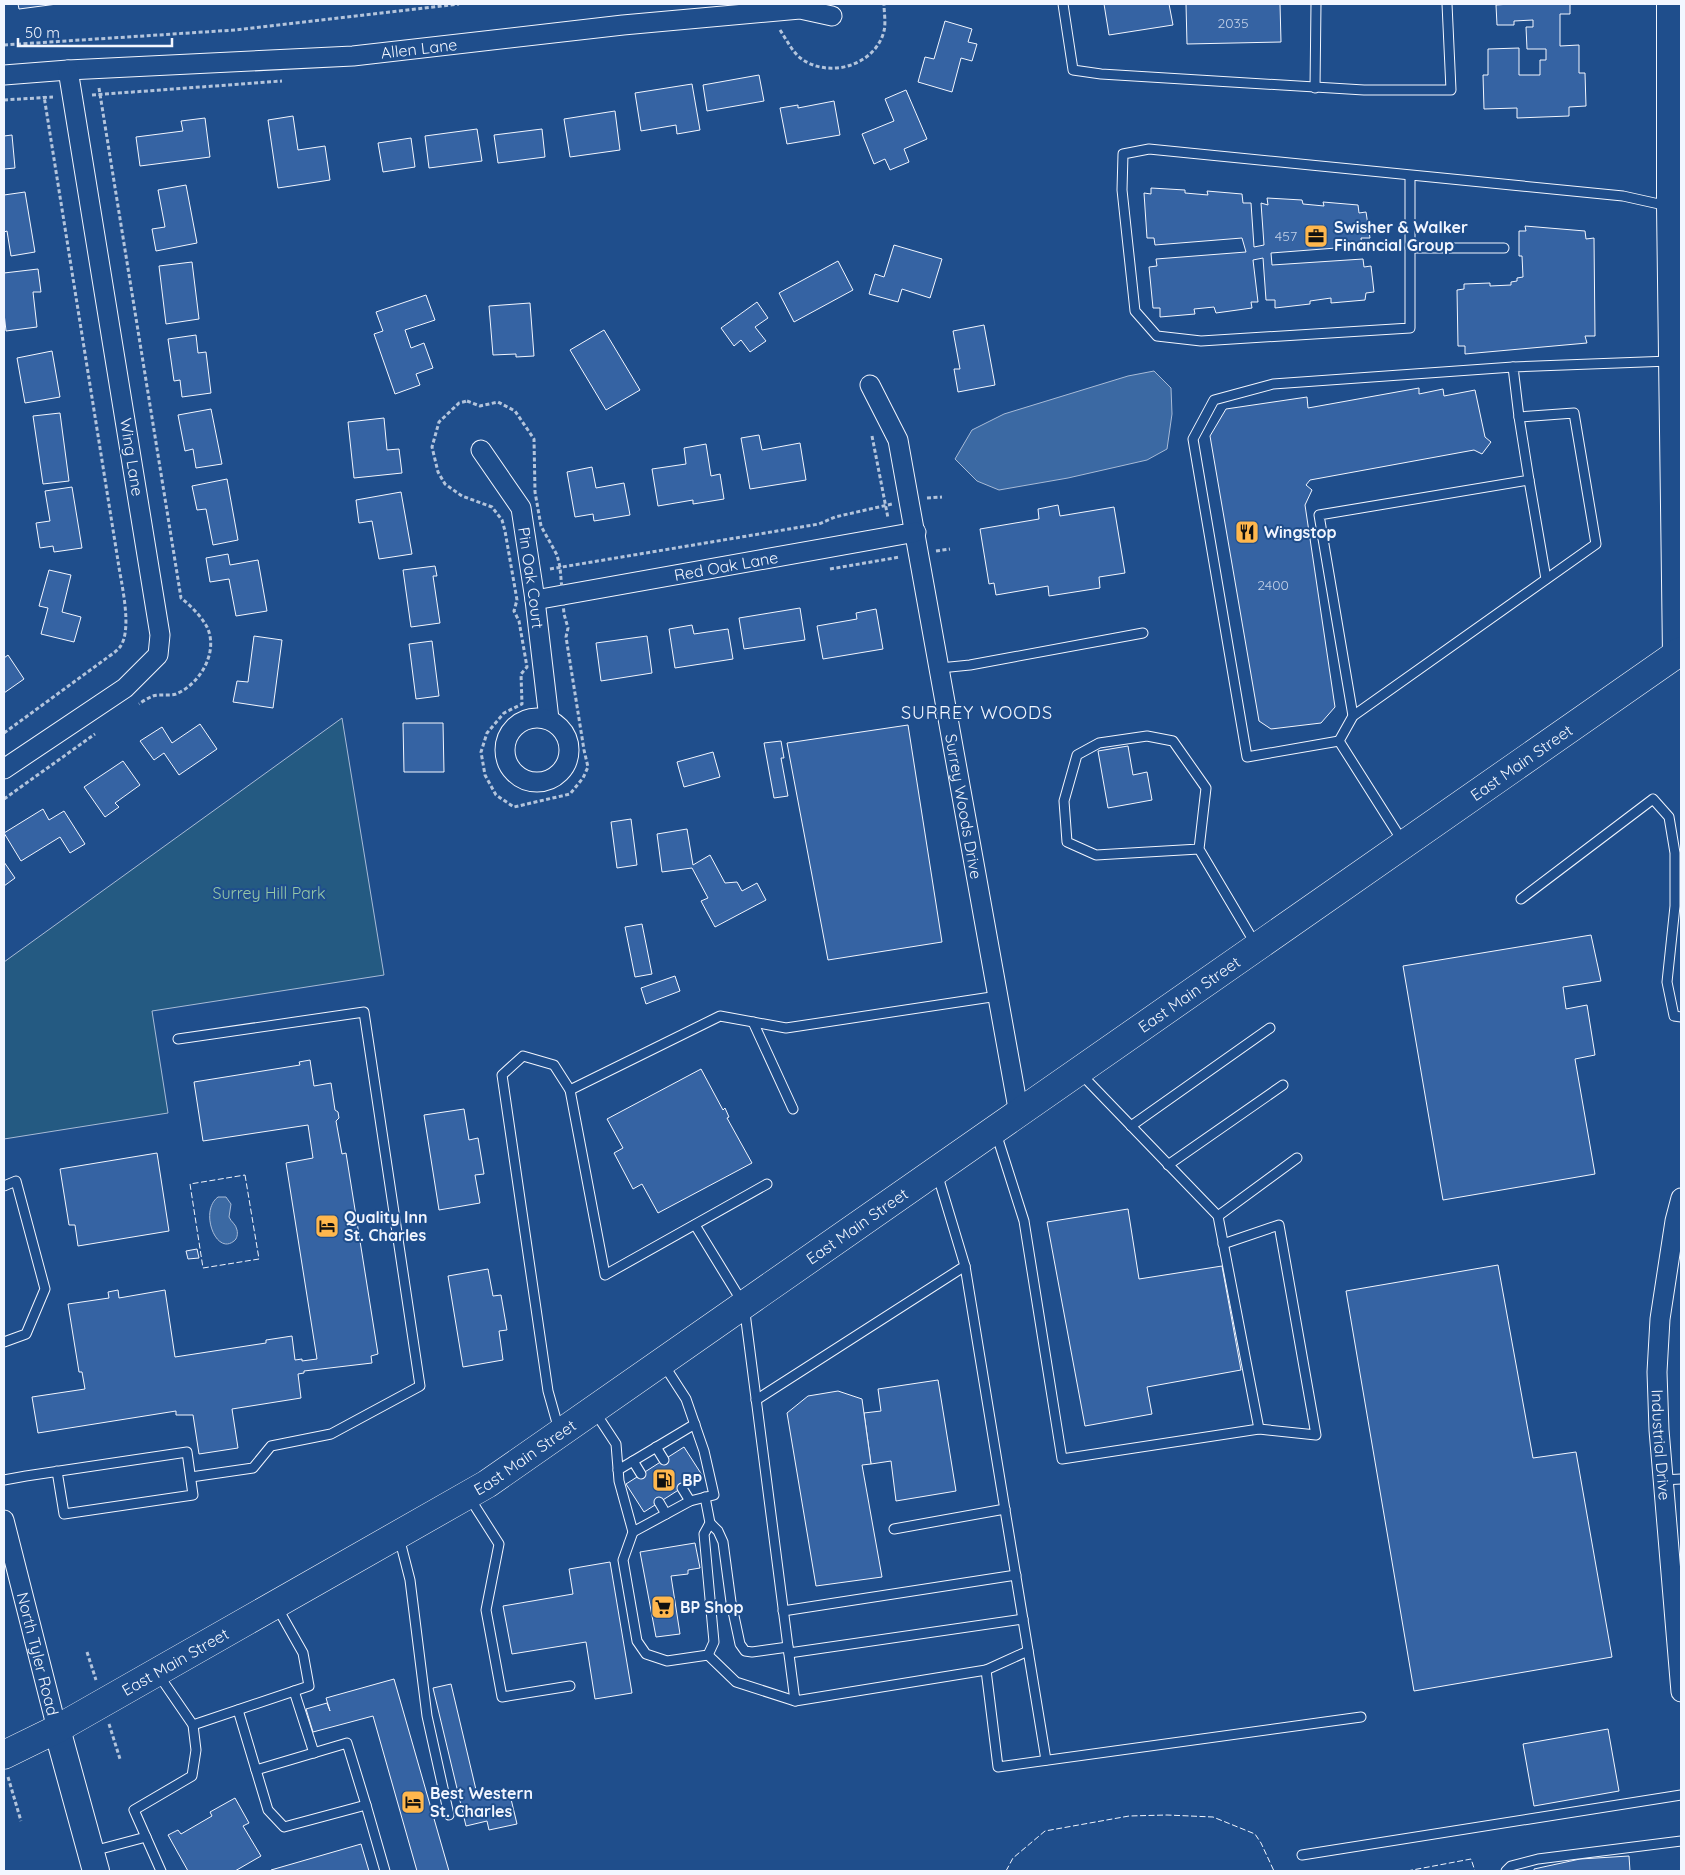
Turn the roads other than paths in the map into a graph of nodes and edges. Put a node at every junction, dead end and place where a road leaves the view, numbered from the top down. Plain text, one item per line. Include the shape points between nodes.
1 (1063, 4) edge
2 (1316, 4) edge
3 (1447, 4) edge
4 (1674, 6) edge
5 (832, 16) dead end
6 (68, 70) junction
7 (4, 75) edge
8 (1315, 88) junction
9 (1676, 148) edge
10 (1410, 175) junction
11 (1676, 207) edge
12 (1410, 248) junction
13 (1504, 248) dead end
14 (1673, 361) junction
15 (1513, 367) junction
16 (870, 385) dead end
17 (1677, 400) edge
18 (1519, 416) junction
19 (481, 450) dead end
20 (1529, 480) junction
21 (916, 532) junction
22 (1546, 579) junction
23 (535, 600) junction
24 (1143, 632) dead end
25 (1680, 656) edge
26 (940, 668) junction
27 (1353, 716) junction
28 (549, 719) dead end
29 (1339, 741) junction
30 (4, 769) edge
31 (1405, 844) junction
32 (1199, 849) junction
33 (1521, 899) dead end
34 (1258, 947) junction
35 (998, 996) junction
36 (1681, 1017) edge
37 (753, 1022) junction
38 (1270, 1028) dead end
39 (178, 1039) dead end
40 (1079, 1072) junction
41 (1283, 1084) dead end
42 (570, 1090) junction
43 (793, 1110) dead end
44 (1019, 1114) junction
45 (1131, 1126) junction
46 (995, 1130) junction
47 (1297, 1158) dead end
48 (1168, 1165) junction
49 (936, 1171) junction
50 (767, 1184) dead end
51 (4, 1186) edge
52 (1681, 1198) edge
53 (1218, 1216) junction
54 (695, 1225) junction
55 (1223, 1244) junction
56 (965, 1266) junction
57 (744, 1305) junction
58 (4, 1342) edge
59 (662, 1362) junction
60 (756, 1400) junction
61 (594, 1410) junction
62 (695, 1424) junction
63 (1259, 1429) junction
64 (560, 1433) junction
65 (656, 1447) junction
66 (664, 1460) dead end
67 (633, 1461) junction
68 (618, 1470) junction
69 (57, 1471) junction
70 (641, 1474) dead end
71 (191, 1477) junction
72 (1672, 1479) edge
73 (4, 1480) edge
74 (682, 1488) dead end
75 (468, 1494) junction
76 (706, 1497) junction
77 (690, 1501) junction
78 (659, 1502) dead end
79 (1005, 1509) junction
80 (666, 1514) junction
81 (4, 1520) edge
82 (710, 1523) junction
83 (894, 1529) dead end
84 (633, 1532) junction
85 (398, 1535) junction
86 (1016, 1575) junction
87 (275, 1605) junction
88 (783, 1611) junction
89 (1022, 1619) junction
90 (788, 1650) junction
91 (1028, 1651) junction
92 (708, 1655) junction
93 (986, 1670) junction
94 (157, 1672) junction
95 (570, 1686) dead end
96 (294, 1691) junction
97 (1681, 1692) edge
98 (795, 1701) junction
99 (238, 1710) junction
100 (1361, 1717) dead end
101 (193, 1725) junction
102 (57, 1729) junction
103 (314, 1753) junction
104 (1046, 1760) junction
105 (5, 1762) edge
106 (256, 1770) junction
107 (1681, 1795) edge
108 (366, 1805) junction
109 (448, 1815) dead end
110 (146, 1838) junction
111 (1681, 1841) edge
112 (1302, 1855) dead end
113 (93, 1861) edge
114 (161, 1871) edge
115 (385, 1871) edge
116 (1506, 1871) edge

1 - 8 lane via 1074,70
2 - 8 lane
3 - 8 lane via 1451,90
4 - 9 street
5 - 6 street, Allen Lane via 800,9 623,25 353,56
6 - 7 street, Allen Lane
6 - 30 street, Wing Lane via 160,635 158,655 124,688
9 - 11 street
10 - 11 lane via 1623,196
10 - 12 lane
10 - 12 lane via 1149,149 1123,154 1122,190 1135,311 1157,336 1201,341 1410,328
11 - 14 street
12 - 13 lane
14 - 15 lane
14 - 17 street
15 - 18 lane
15 - 29 lane via 1273,384 1214,400 1194,439 1247,757
16 - 21 street, Surrey Woods Drive via 898,440
17 - 25 street
18 - 20 lane
18 - 22 lane via 1574,413 1596,544
19 - 23 street, Pin Oak Court via 521,508
20 - 22 lane
20 - 27 lane via 1319,515
21 - 23 street, Red Oak Lane
21 - 26 street, Surrey Woods Drive
22 - 27 lane
23 - 28 street, Pin Oak Court
24 - 26 lane
25 - 31 main road, East Main Street
26 - 35 street, Surrey Woods Drive
27 - 29 lane
29 - 31 lane
31 - 34 main road, East Main Street
32 - 32 lane via 1206,788 1172,741 1147,736 1099,743 1076,755 1064,801 1067,842 1096,855
32 - 34 lane
33 - 36 lane via 1653,799 1669,817 1675,853 1675,906 1667,982 1674,1016
34 - 40 main road, East Main Street
35 - 37 lane via 786,1028
35 - 44 street, Surrey Woods Drive
37 - 42 lane via 720,1016
37 - 43 lane
38 - 45 lane
39 - 71 lane via 364,1012 420,1386 331,1434 271,1446 253,1468
40 - 44 main road, East Main Street
40 - 45 lane
41 - 48 lane
42 - 54 lane via 605,1275
42 - 64 lane via 554,1064 523,1056 502,1075 548,1391
44 - 46 main road, East Main Street
45 - 48 lane
46 - 49 main road, East Main Street
46 - 63 lane via 1024,1221 1062,1459
47 - 53 lane
48 - 53 lane
49 - 56 lane
49 - 57 main road, East Main Street
50 - 54 lane
51 - 58 lane via 16,1181 45,1289 26,1334
52 - 72 street, Industrial Drive via 1660,1320 1657,1372 1659,1430
53 - 55 lane
54 - 57 lane
55 - 63 lane
55 - 63 lane via 1279,1226 1316,1435
56 - 60 lane
56 - 79 lane
57 - 59 main road, East Main Street
57 - 60 lane
59 - 61 main road, East Main Street
59 - 62 lane via 686,1399
60 - 88 lane
61 - 64 main road, East Main Street
61 - 68 lane via 616,1444
62 - 65 lane
62 - 76 lane via 714,1496
64 - 75 main road, East Main Street
65 - 66 lane
65 - 67 lane
67 - 68 lane
67 - 70 lane
68 - 84 lane
69 - 71 lane via 187,1452
69 - 71 lane via 64,1514 193,1495
69 - 73 lane
72 - 97 street, Industrial Drive
74 - 77 lane
75 - 85 main road, East Main Street
75 - 95 lane via 499,1544 486,1610 502,1697
76 - 77 lane
76 - 82 lane
77 - 80 lane
78 - 80 lane
79 - 83 lane
79 - 86 lane
80 - 84 lane
81 - 102 street, North Tyler Road
82 - 90 lane via 723,1542 740,1644 745,1651 752,1652
82 - 92 lane via 704,1534 714,1642
84 - 92 lane via 623,1560 637,1641 646,1654 667,1661
85 - 87 main road, East Main Street
85 - 109 lane via 410,1580 427,1716
86 - 88 lane
86 - 89 lane
87 - 94 main road, East Main Street
87 - 96 lane via 303,1653 309,1686
88 - 90 lane
89 - 90 lane
89 - 91 lane
90 - 98 lane
91 - 93 lane
91 - 104 lane
92 - 98 lane via 736,1682
93 - 98 lane
93 - 104 lane via 998,1767
94 - 101 lane
94 - 102 main road, East Main Street
96 - 99 lane
96 - 103 lane
99 - 101 lane
99 - 106 lane
100 - 104 lane
101 - 110 lane via 196,1750 192,1776 134,1810
102 - 105 main road, East Main Street
102 - 113 street
103 - 106 lane
103 - 108 lane via 347,1743
106 - 108 lane via 268,1810 284,1826
107 - 112 lane
108 - 115 lane
110 - 113 lane
110 - 114 lane
111 - 116 lane via 1538,1858 1511,1866

